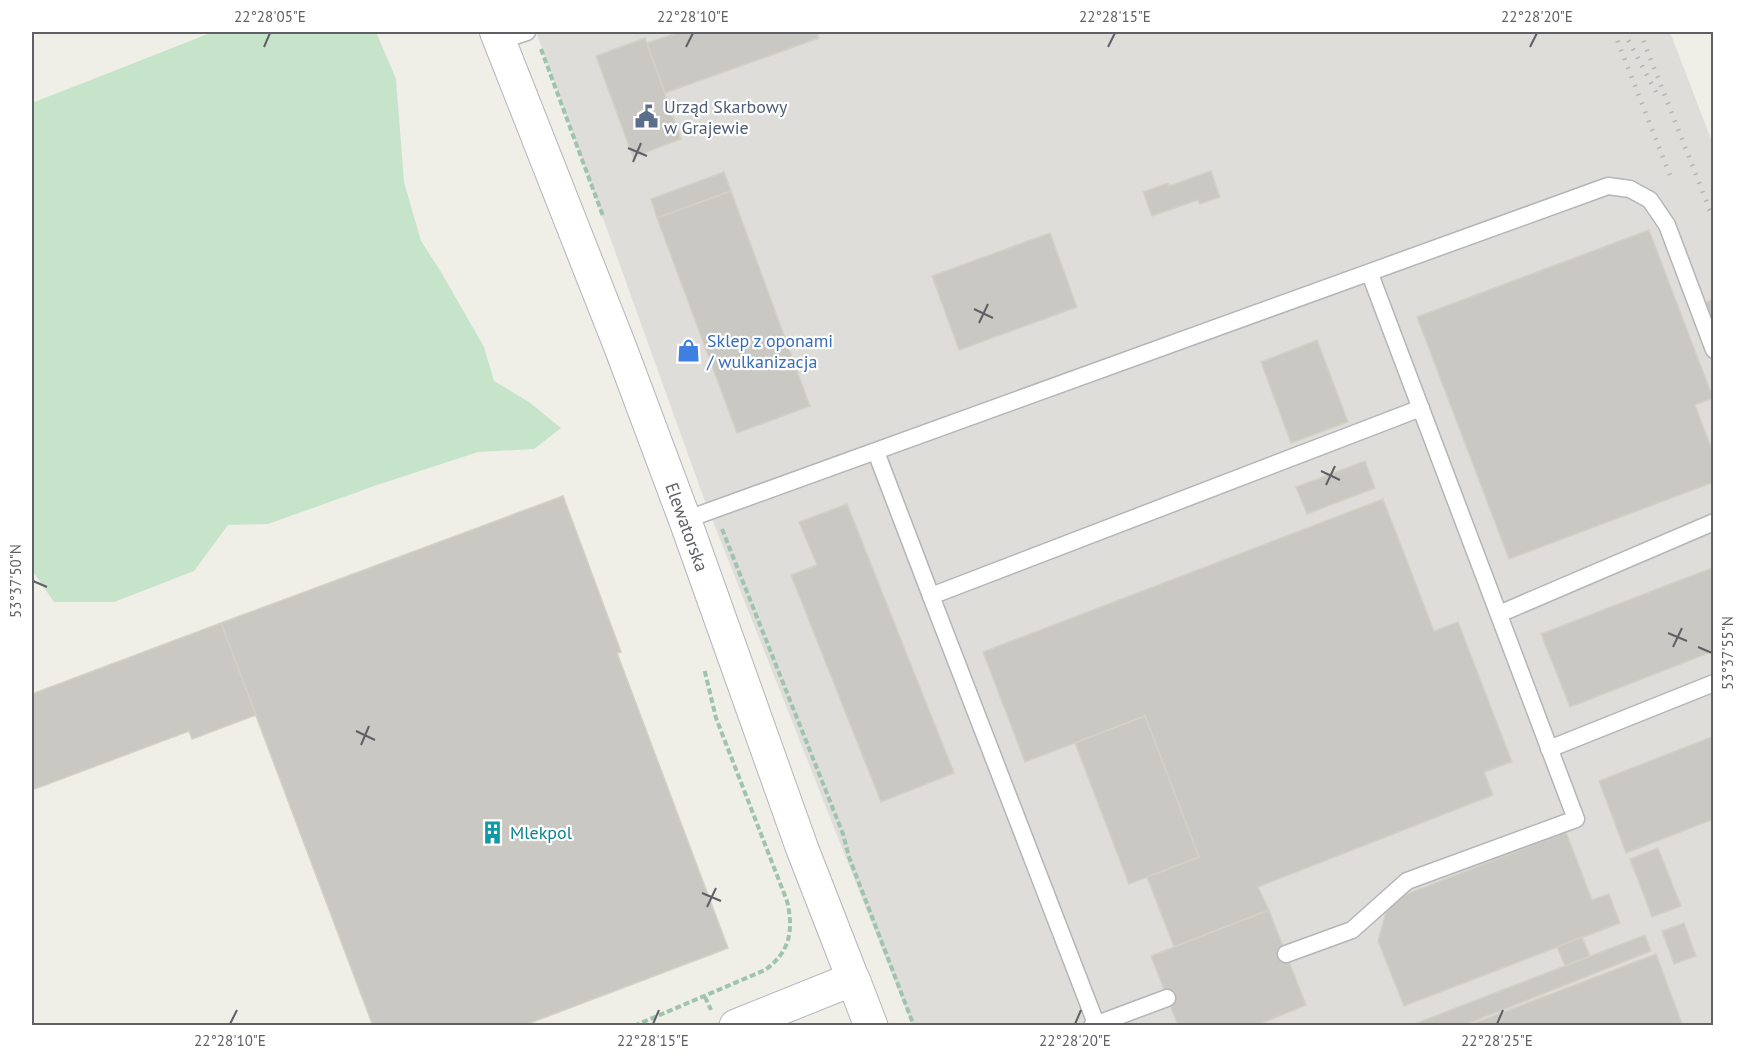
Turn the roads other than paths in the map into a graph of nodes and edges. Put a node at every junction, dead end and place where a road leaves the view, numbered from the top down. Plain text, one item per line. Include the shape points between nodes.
1 (508, 35) edge
2 (1370, 274) junction
3 (1713, 350) edge
4 (1421, 408) junction
5 (876, 452) junction
6 (685, 520) junction
7 (1713, 522) edge
8 (931, 596) junction
9 (1499, 614) junction
10 (1713, 683) edge
11 (1550, 748) junction
12 (1286, 954) dead end
13 (853, 979) junction
14 (1167, 998) dead end
15 (1095, 1025) edge
16 (736, 1026) edge
17 (871, 1026) edge

1 - 6 street, Elewatorska
2 - 3 lane via 1608,186 1630,189 1650,200 1667,225
2 - 4 lane
2 - 5 lane
4 - 8 lane
4 - 9 lane
5 - 6 lane
5 - 8 lane
6 - 13 street, Elewatorska
7 - 9 lane
8 - 15 lane
9 - 11 lane
10 - 11 lane
11 - 12 lane via 1576,819 1407,881 1352,930
13 - 16 street
13 - 17 street, Elewatorska
14 - 15 lane

